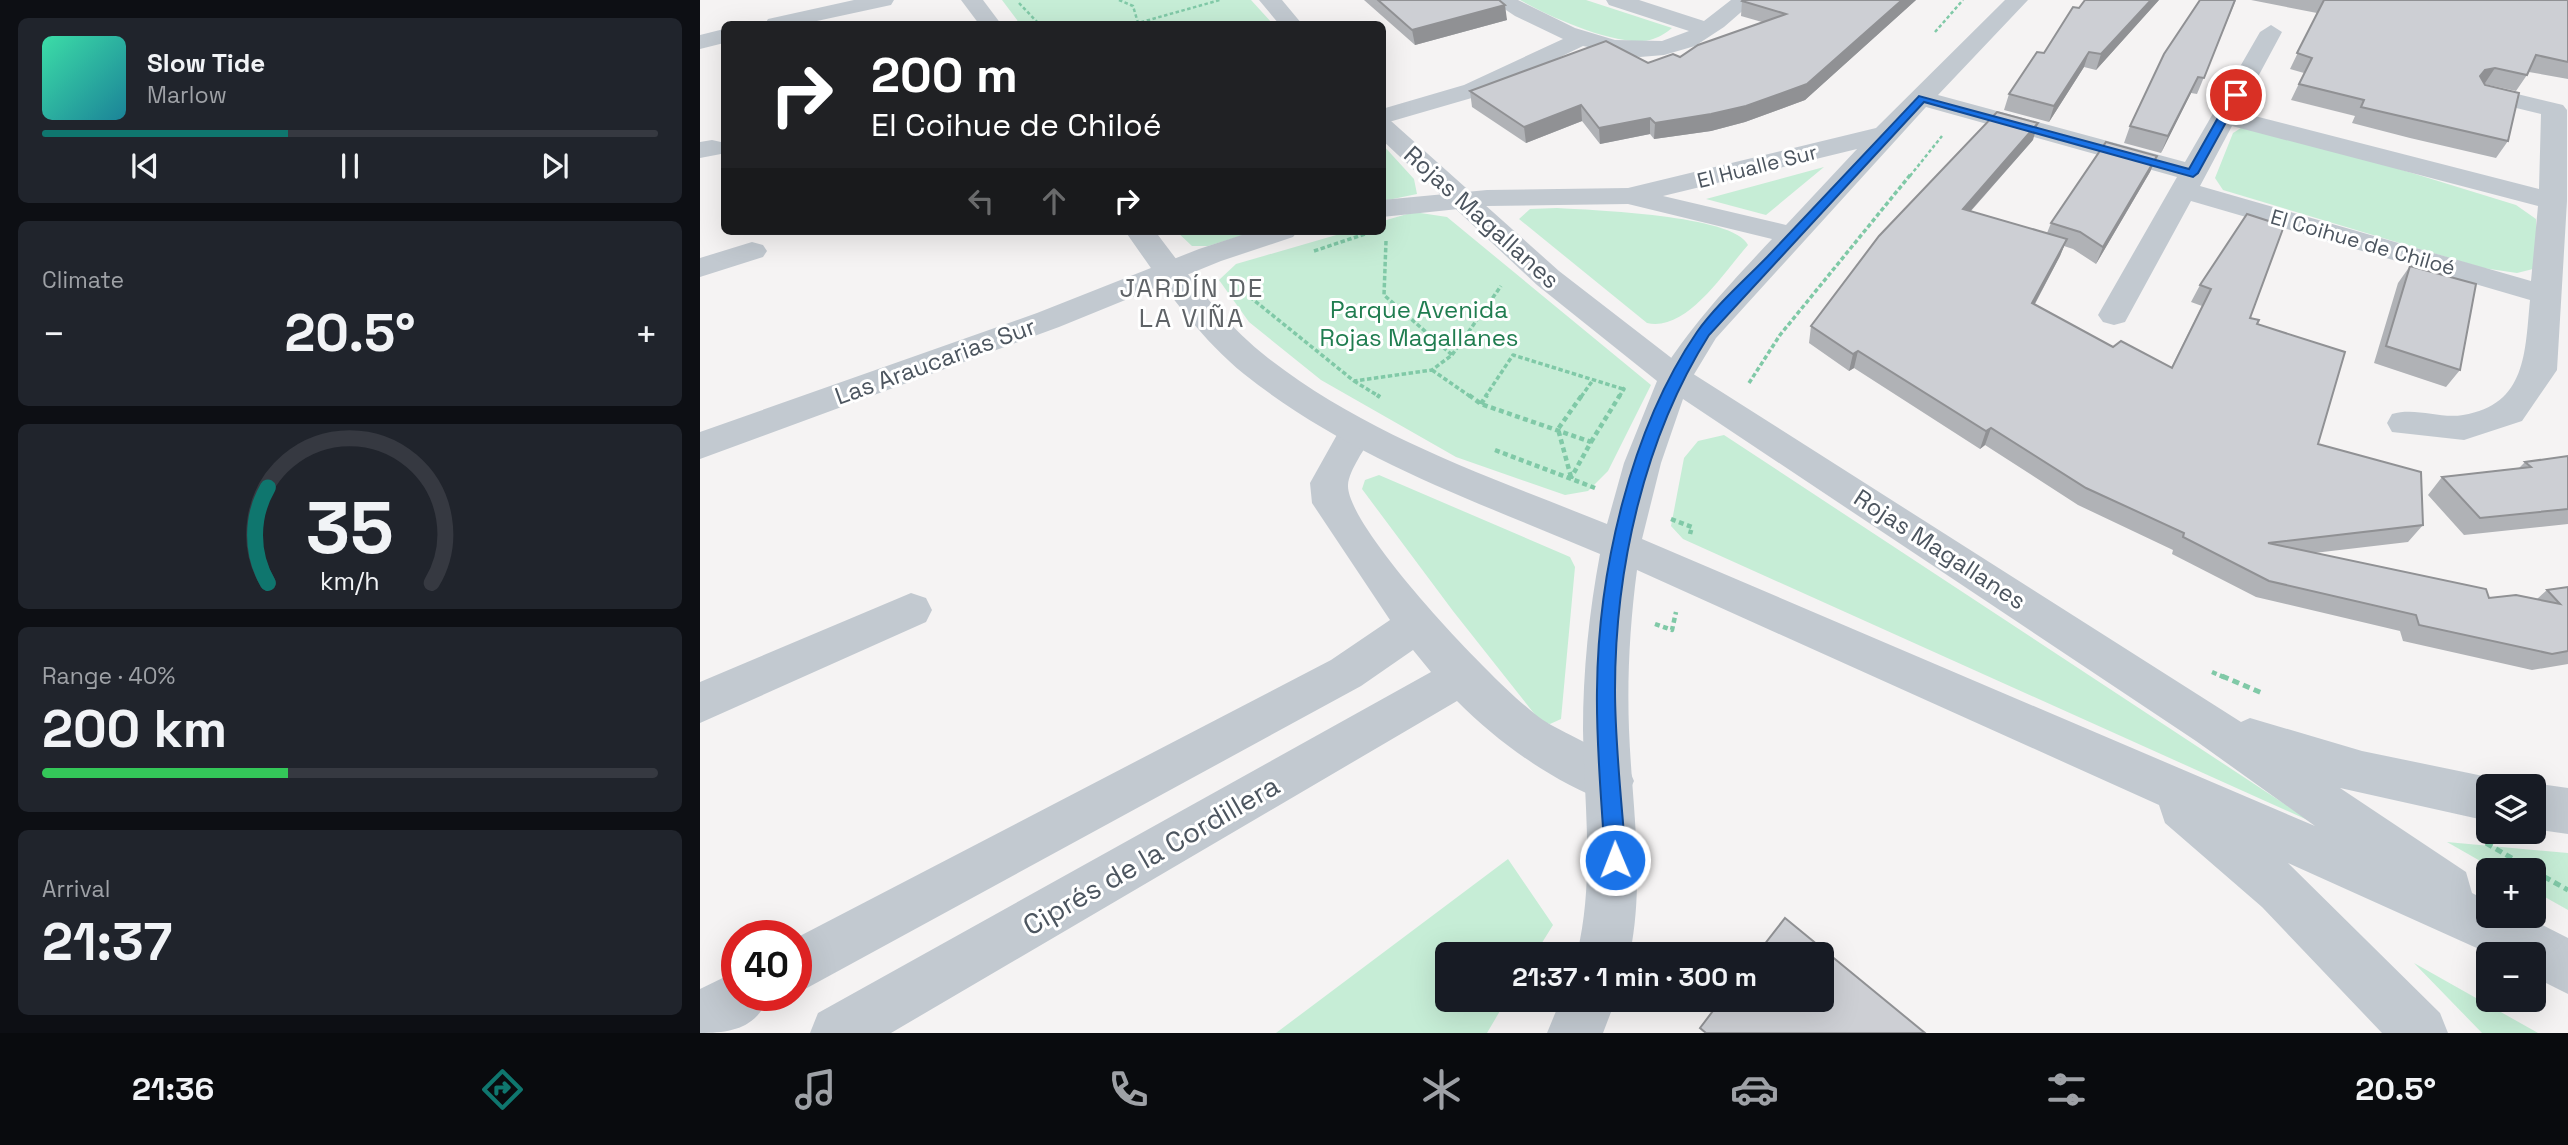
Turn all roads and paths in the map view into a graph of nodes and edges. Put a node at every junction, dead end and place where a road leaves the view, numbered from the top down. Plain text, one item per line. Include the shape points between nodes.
1 (883, 0) edge
2 (972, 0) edge
3 (1016, 0) edge
4 (1119, 0) edge
5 (1220, 0) edge
6 (1270, 0) edge
7 (1502, 0) edge
8 (1617, 0) edge
9 (1744, 0) edge
10 (1963, 0) edge
11 (2017, 0) edge
12 (789, 21) edge
13 (988, 21) edge
14 (1036, 21) edge
15 (1137, 21) edge
16 (1148, 21) edge
17 (1288, 21) edge
18 (1546, 25) junction
19 (1707, 29) junction
20 (2271, 32) dead end
21 (721, 37) edge
22 (1584, 37) junction
23 (1930, 37) dead end
24 (1522, 38) dead end
25 (700, 42) edge
26 (1486, 59) dead end
27 (1931, 89) junction
28 (2484, 93) edge
29 (1386, 95) edge
30 (1964, 109) junction
31 (1386, 116) edge
32 (2224, 116) junction
33 (1386, 130) edge
34 (1885, 134) junction
35 (2194, 171) junction
36 (1629, 196) junction
37 (1460, 201) junction
38 (2553, 201) junction
39 (1386, 209) edge
40 (1143, 235) edge
41 (1272, 235) edge
42 (1363, 235) edge
43 (1793, 235) junction
44 (1386, 238) dead end
45 (752, 251) dead end
46 (1303, 254) dead end
47 (700, 268) edge
48 (1254, 270) dead end
49 (1169, 271) junction
50 (1493, 278) dead end
51 (1501, 286) junction
52 (2543, 294) junction
53 (1511, 295) dead end
54 (2115, 315) dead end
55 (1452, 355) junction
56 (1432, 370) junction
57 (1354, 380) junction
58 (1593, 380) junction
59 (1614, 380) dead end
60 (1675, 381) junction
61 (1624, 389) junction
62 (1387, 401) dead end
63 (1481, 404) junction
64 (2405, 423) dead end
65 (1558, 429) junction
66 (1356, 432) junction
67 (1591, 442) junction
68 (700, 446) edge
69 (1483, 446) dead end
70 (1571, 478) junction
71 (1621, 545) junction
72 (911, 610) dead end
73 (1418, 624) junction
74 (2206, 669) dead end
75 (1462, 676) junction
76 (2271, 697) dead end
77 (700, 703) edge
78 (2212, 727) junction
79 (2136, 772) junction
80 (1610, 781) junction
81 (2476, 797) edge
82 (2546, 808) edge
83 (2568, 811) edge
84 (2546, 878) edge
85 (2568, 890) edge
86 (2521, 941) junction
87 (1605, 942) edge
88 (812, 958) edge
89 (2568, 967) edge
90 (721, 1007) edge
91 (1584, 1012) edge
92 (700, 1018) edge
93 (838, 1033) edge
94 (1575, 1033) edge
95 (2420, 1033) edge

1 - 12 street
2 - 13 street
3 - 14 path
4 - 15 path via 1133,6
5 - 16 path
6 - 17 street
7 - 18 street
8 - 19 street
9 - 19 street
10 - 23 path
11 - 27 street, El Hualle Sur
18 - 22 street
18 - 24 street
19 - 22 street via 1655,49 1621,48
20 - 32 street
21 - 25 street
22 - 31 street via 1473,90
26 - 29 street
27 - 30 street, El Coihue de Chiloé
27 - 34 street, El Hualle Sur
27 - 35 street, El Coihue de Chiloé
28 - 38 street via 2554,110
30 - 35 street, El Coihue de Chiloé
30 - 60 path via 1780,335 1742,394
32 - 35 street
32 - 38 street
33 - 37 street, Rojas Magallanes
34 - 36 street, El Hualle Sur
34 - 43 street, El Hualle Sur
35 - 52 street, El Coihue de Chiloé
35 - 54 street
36 - 37 street, El Hualle Sur
36 - 43 street, El Hualle Sur
37 - 39 street, El Hualle Sur
37 - 60 street, Rojas Magallanes
38 - 52 street
40 - 49 street, Rojas Magallanes
41 - 49 street
42 - 46 path
43 - 60 street, El Hualle Sur via 1704,332
44 - 55 path via 1384,295
45 - 47 street
48 - 57 path via 1250,297
49 - 66 street, Rojas Magallanes via 1204,315 1256,366
49 - 68 street, Las Araucarias Sur via 1048,320
50 - 51 path
51 - 53 path
51 - 55 path
52 - 64 street via 2540,370 2510,412 2464,428
55 - 56 path
56 - 57 path
56 - 63 path
57 - 62 path
58 - 61 path
58 - 63 path via 1513,355
58 - 65 path
59 - 61 path
60 - 61 path
60 - 71 street, El Hualle Sur via 1637,475
60 - 78 street, Rojas Magallanes
61 - 67 path
63 - 65 path
65 - 67 path
65 - 70 path
66 - 71 street, Rojas Magallanes
66 - 73 street via 1329,483 1331,503
67 - 70 path
69 - 70 path
71 - 79 street, Rojas Magallanes
71 - 80 street, El Hualle Sur via 1607,660
72 - 77 street
73 - 75 street
73 - 88 street via 1346,673
74 - 76 path
75 - 80 street via 1516,726
75 - 93 street, Ciprés de la Cordillera
78 - 81 street via 2362,773
78 - 86 street, Rojas Magallanes
79 - 86 street, Rojas Magallanes
79 - 95 street via 2280,889
80 - 87 street, El Hualle Sur via 1615,885
82 - 83 street
84 - 85 path
86 - 89 street, Rojas Magallanes
90 - 92 street
91 - 94 street

